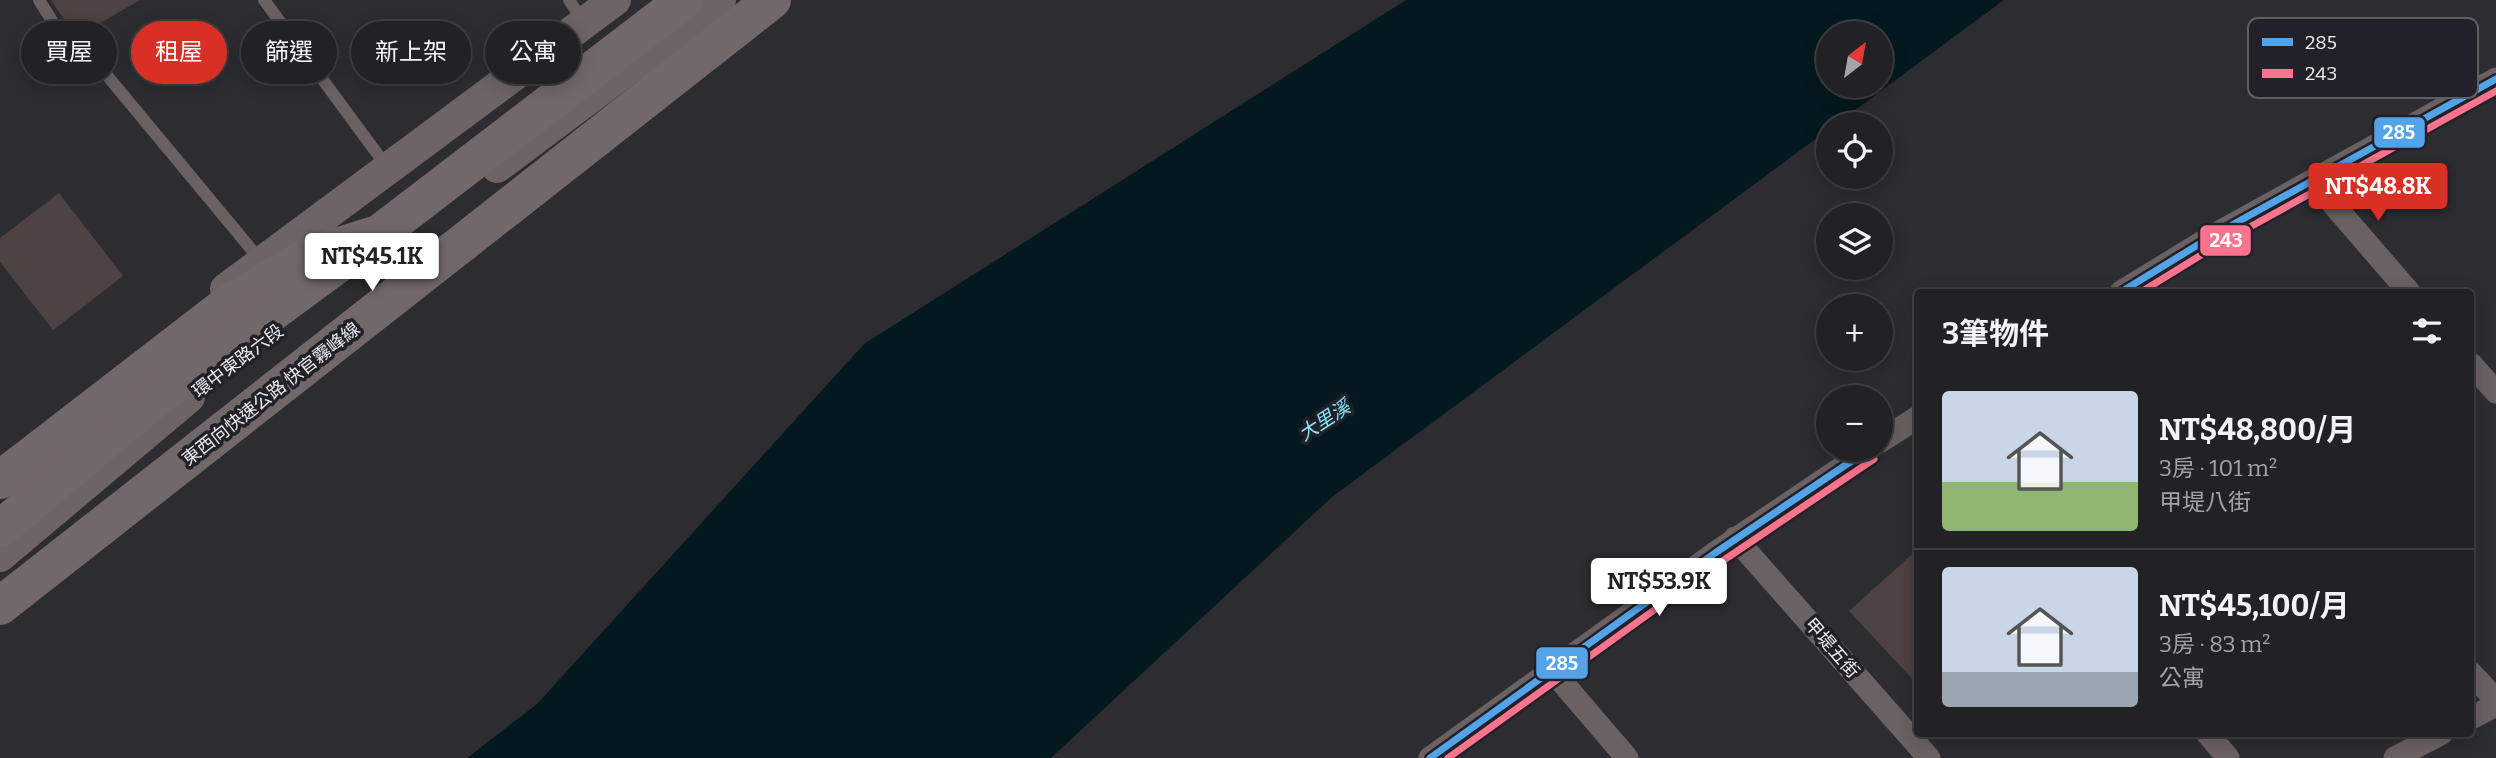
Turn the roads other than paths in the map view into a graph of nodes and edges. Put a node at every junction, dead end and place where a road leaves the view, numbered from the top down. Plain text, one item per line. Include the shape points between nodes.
1 (39, 0) edge
2 (264, 0) edge
3 (615, 0) edge
4 (684, 0) edge
5 (720, 0) edge
6 (772, 0) edge
7 (576, 11) edge
8 (52, 21) edge
9 (2496, 79) edge
10 (114, 84) edge
11 (2478, 89) edge
12 (2462, 98) edge
13 (387, 167) junction
14 (2314, 182) junction
15 (380, 233) junction
16 (261, 261) junction
17 (2129, 289) edge
18 (2406, 289) edge
19 (2474, 366) edge
20 (2496, 392) edge
21 (1914, 420) edge
22 (1893, 433) edge
23 (1850, 462) edge
24 (0, 464) edge
25 (0, 480) edge
26 (0, 491) edge
27 (17, 528) edge
28 (1735, 538) junction
29 (0, 556) edge
30 (0, 606) edge
31 (1550, 668) junction
32 (2474, 677) edge
33 (2496, 703) edge
34 (2474, 716) edge
35 (2210, 737) edge
36 (2434, 737) edge
37 (1430, 758) edge
38 (1627, 758) edge
39 (1929, 758) edge
40 (2228, 758) edge
41 (2395, 758) edge

1 - 8 lane
2 - 13 lane
3 - 7 street
4 - 15 highway, bridge
5 - 27 street, 環中東路六段
6 - 30 highway, 東西向快速公路 快官霧峰線
7 - 13 street
9 - 11 street
10 - 16 lane
12 - 14 street
13 - 16 street
14 - 17 street via 2214,235
14 - 18 street
15 - 25 highway via 308,256 228,304
15 - 27 highway, bridge via 156,398
16 - 24 street
19 - 20 street
21 - 22 street
23 - 28 street
26 - 27 street
27 - 29 street, 環中東路六段
28 - 31 street
28 - 39 street, 甲堤五街
31 - 37 street
31 - 38 street
32 - 33 street
33 - 34 street
35 - 40 street
36 - 41 street

